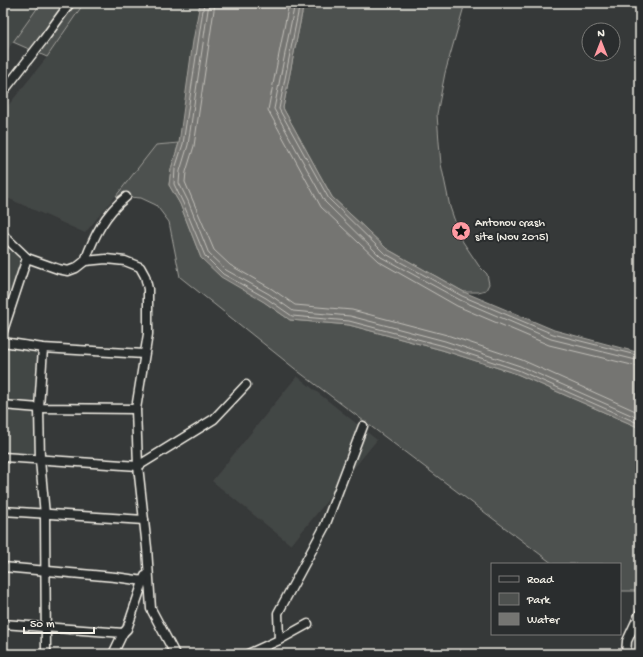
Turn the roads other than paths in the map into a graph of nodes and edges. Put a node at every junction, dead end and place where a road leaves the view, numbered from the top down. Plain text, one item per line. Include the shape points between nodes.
1 (70, 3) edge
2 (3, 92) edge
3 (126, 197) dead end
4 (3, 235) edge
5 (27, 258) junction
6 (85, 261) junction
7 (3, 331) edge
8 (3, 342) edge
9 (43, 348) junction
10 (144, 354) junction
11 (246, 385) dead end
12 (3, 405) edge
13 (39, 408) junction
14 (136, 409) junction
15 (363, 426) dead end
16 (3, 457) edge
17 (40, 460) junction
18 (138, 466) junction
19 (3, 511) edge
20 (45, 515) junction
21 (144, 520) junction
22 (147, 548) junction
23 (3, 567) edge
24 (46, 570) junction
25 (144, 581) junction
26 (640, 613) edge
27 (3, 624) edge
28 (308, 624) dead end
29 (46, 627) junction
30 (123, 633) junction
31 (279, 640) junction
32 (46, 654) edge
33 (113, 654) edge
34 (175, 654) edge
35 (248, 654) edge
36 (626, 654) edge

1 - 2 street
3 - 6 street via 114,207 98,229
4 - 5 street
5 - 6 street via 58,270 68,271
5 - 7 street
6 - 10 street via 125,261 140,267 148,289 148,334
8 - 9 street
9 - 10 street
9 - 13 street
10 - 14 street
11 - 18 street via 214,419
12 - 13 street
13 - 14 street
13 - 17 street
14 - 18 street
15 - 31 street via 325,526 278,613
16 - 17 street
17 - 18 street
17 - 20 street
18 - 21 street
19 - 20 street
20 - 21 street
20 - 24 street
21 - 22 street
22 - 25 street
22 - 34 street via 151,609
23 - 24 street
24 - 25 street
24 - 29 street
25 - 30 street via 127,629
26 - 36 street via 627,641
27 - 29 street
28 - 31 street
29 - 30 street
29 - 32 street
30 - 33 street
31 - 35 street

